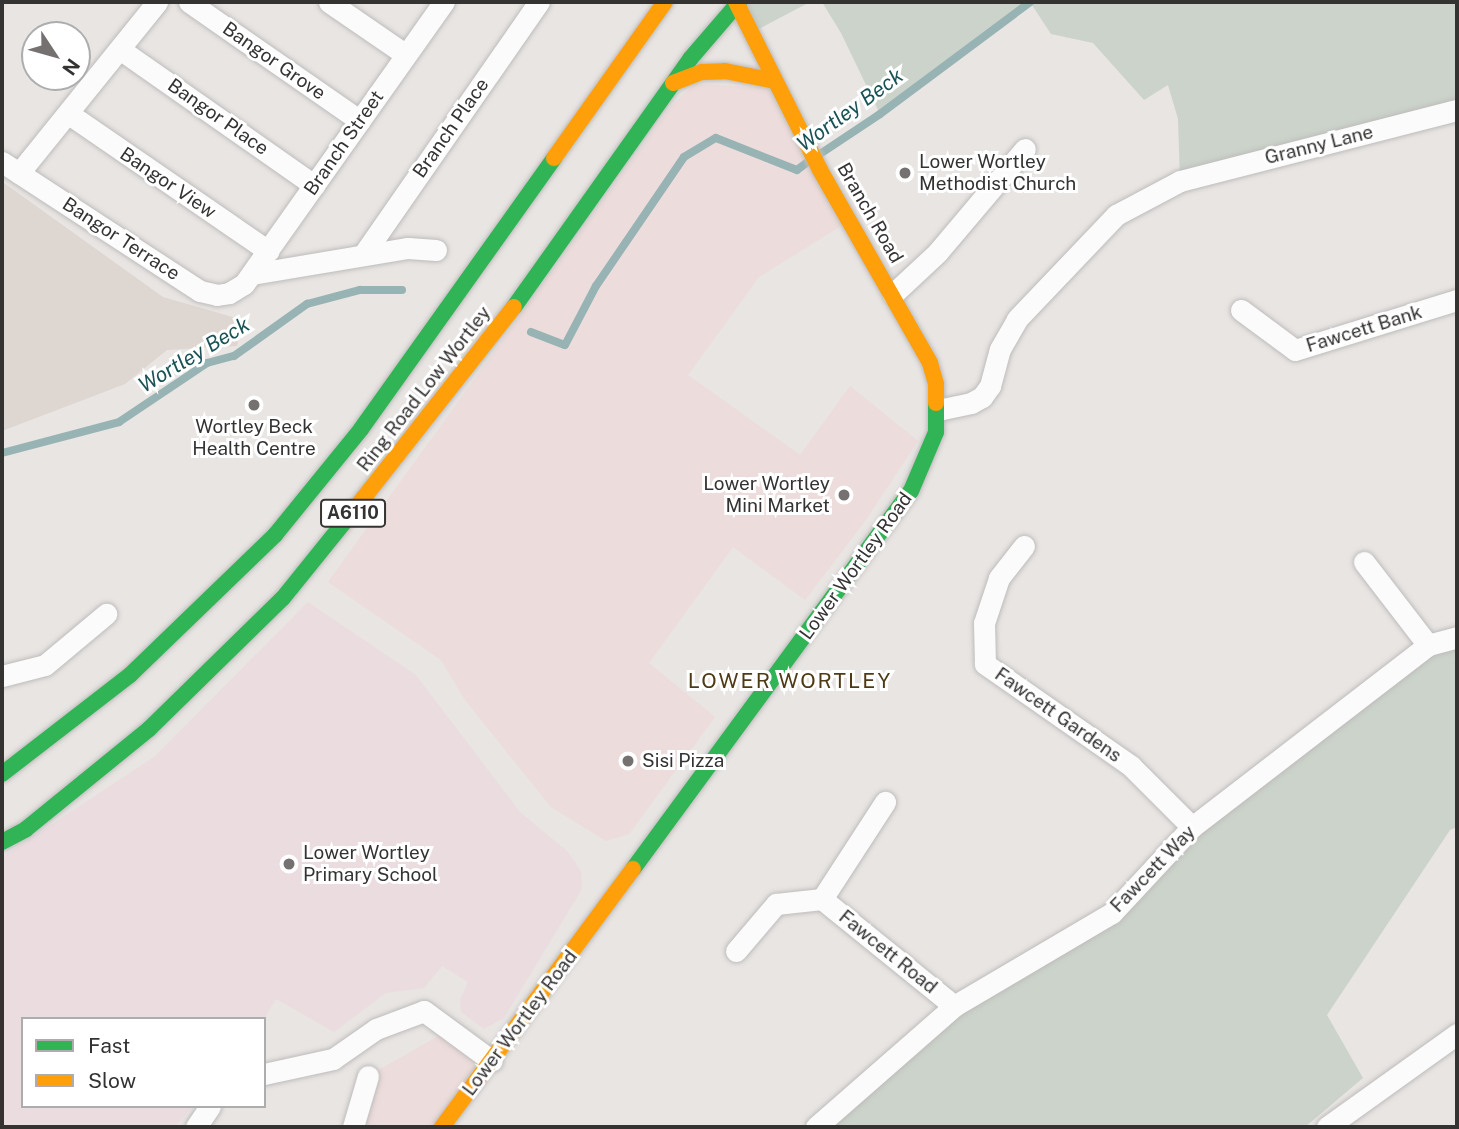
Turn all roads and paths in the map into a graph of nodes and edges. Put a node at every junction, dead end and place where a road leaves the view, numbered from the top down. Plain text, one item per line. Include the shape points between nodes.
1 (157, 2) edge
2 (189, 2) edge
3 (329, 2) edge
4 (444, 2) edge
5 (539, 2) edge
6 (665, 2) edge
7 (712, 2) edge
8 (737, 2) edge
9 (682, 8) dead end
10 (647, 26) junction
11 (121, 50) junction
12 (407, 55) junction
13 (775, 81) junction
14 (673, 83) junction
15 (1457, 110) edge
16 (69, 114) junction
17 (360, 121) junction
18 (1025, 149) dead end
19 (10, 167) edge
20 (314, 185) junction
21 (436, 250) dead end
22 (268, 251) junction
23 (363, 255) junction
24 (248, 279) junction
25 (893, 294) junction
26 (1457, 300) edge
27 (1241, 310) dead end
28 (938, 410) junction
29 (1024, 546) dead end
30 (1364, 562) dead end
31 (106, 614) dead end
32 (1457, 637) edge
33 (1428, 645) junction
34 (2, 676) edge
35 (2, 774) edge
36 (885, 802) dead end
37 (1192, 827) junction
38 (2, 842) edge
39 (822, 899) junction
40 (736, 951) dead end
41 (954, 1006) junction
42 (1457, 1034) edge
43 (492, 1060) junction
44 (266, 1074) edge
45 (368, 1076) dead end
46 (209, 1108) edge
47 (196, 1127) edge
48 (353, 1127) edge
49 (442, 1127) edge
50 (816, 1127) edge
51 (1327, 1127) edge

1 - 11 street
2 - 17 street, Bangor Grove
3 - 12 street
4 - 12 street, Branch Street
5 - 23 street, Branch Place
6 - 10 main road, Ring Road Low Wortley / A6110
7 - 8 main road
8 - 13 main road, Branch Road
8 - 14 main road, Ring Road Low Wortley / A6110
9 - 10 main road, A6110
10 - 35 main road, Ring Road Low Wortley / A6110 via 361,429 275,535 130,675
11 - 16 street
11 - 20 street, Bangor Place
12 - 17 street, Branch Street
13 - 14 main road via 726,71 702,72
13 - 25 main road, Branch Road via 820,170
14 - 38 main road, Ring Road Low Wortley / A6110 via 493,337 282,598 149,729 26,829
15 - 28 street, Granny Lane via 1180,181 1115,215 1017,319 982,397
16 - 19 street
16 - 22 street, Bangor View
17 - 20 street, Branch Street
18 - 25 street via 937,253
19 - 24 street, Bangor Terrace via 200,291 229,293
20 - 22 street, Branch Street
21 - 23 street via 408,248
22 - 24 street, Branch Street
23 - 24 street
25 - 28 main road, Branch Road via 930,363
26 - 27 street, Fawcett Bank via 1294,350
28 - 43 main road, Lower Wortley Road via 928,458 911,491
29 - 37 street, Fawcett Gardens via 999,578 984,623 985,664 1131,766
30 - 33 street
31 - 34 street via 45,665
32 - 33 street, Fawcett Way
33 - 37 street, Fawcett Way
36 - 39 street, Fawcett Road
37 - 41 street, Fawcett Way via 1112,913
39 - 40 street, Fawcett Road via 776,904
39 - 41 street, Fawcett Road
41 - 50 street, Fawcett Way
42 - 51 street
43 - 44 street via 424,1011 376,1029 333,1059
43 - 49 main road, Lower Wortley Road
45 - 48 street
46 - 47 street

